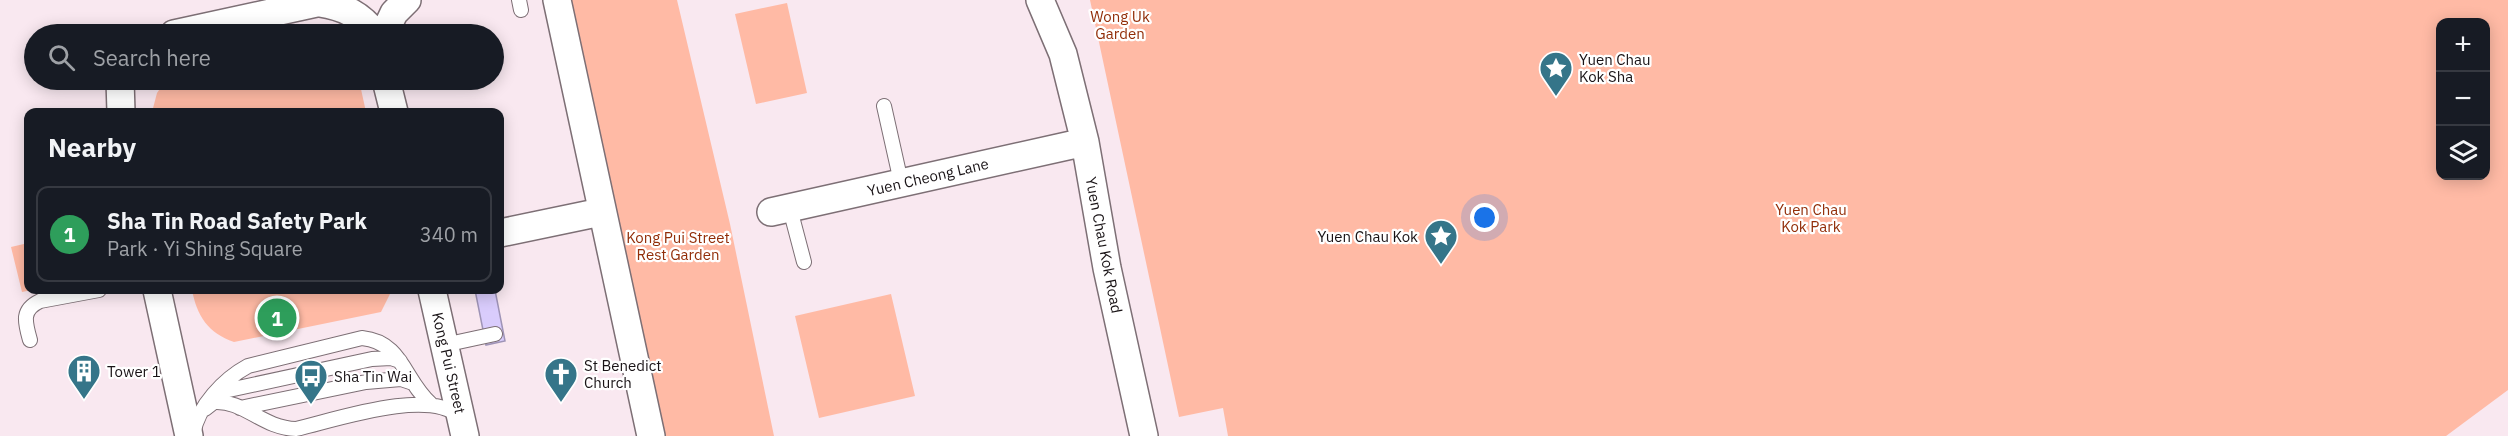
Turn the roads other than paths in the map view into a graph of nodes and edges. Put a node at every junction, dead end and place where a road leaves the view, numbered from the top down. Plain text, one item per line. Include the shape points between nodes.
1 (407, 0) edge
2 (557, 0) edge
3 (1040, 0) edge
4 (1061, 0) edge
5 (325, 2) edge
6 (221, 24) edge
7 (366, 24) edge
8 (389, 24) edge
9 (1064, 54) junction
10 (120, 90) edge
11 (388, 90) edge
12 (884, 106) dead end
13 (121, 108) edge
14 (393, 108) edge
15 (1085, 142) junction
16 (901, 182) junction
17 (781, 210) joint
18 (601, 212) junction
19 (504, 232) edge
20 (804, 262) dead end
21 (70, 294) edge
22 (158, 294) edge
23 (433, 294) edge
24 (495, 334) dead end
25 (30, 340) dead end
26 (444, 345) junction
27 (400, 361) junction
28 (413, 382) junction
29 (215, 393) junction
30 (430, 404) junction
31 (240, 408) junction
32 (203, 410) junction
33 (463, 427) edge
34 (191, 436) edge
35 (651, 436) edge
36 (1144, 436) edge

1 - 8 street
2 - 18 street
3 - 9 street, Yuen Chau Kok Road
4 - 9 street, Yuen Chau Kok Road
5 - 6 street
5 - 7 street via 359,16
9 - 15 street, Yuen Chau Kok Road
10 - 13 street
11 - 14 street
12 - 16 lane
15 - 16 street, Yuen Cheong Lane
15 - 36 street, Yuen Chau Kok Road via 1107,268
16 - 17 street, Yuen Cheong Lane
17 - 20 lane
18 - 19 street
18 - 35 street
21 - 25 lane via 31,305 25,320
22 - 34 street
23 - 26 street, Kong Pui Street
24 - 26 lane
26 - 33 street, Kong Pui Street
27 - 28 lane
27 - 29 lane via 372,359
27 - 29 lane via 379,341 362,339 248,366
28 - 30 lane
28 - 31 lane via 376,381
29 - 32 lane
30 - 31 lane via 411,404 296,429 270,425
30 - 33 lane via 447,408
31 - 32 lane via 214,402
32 - 34 lane

